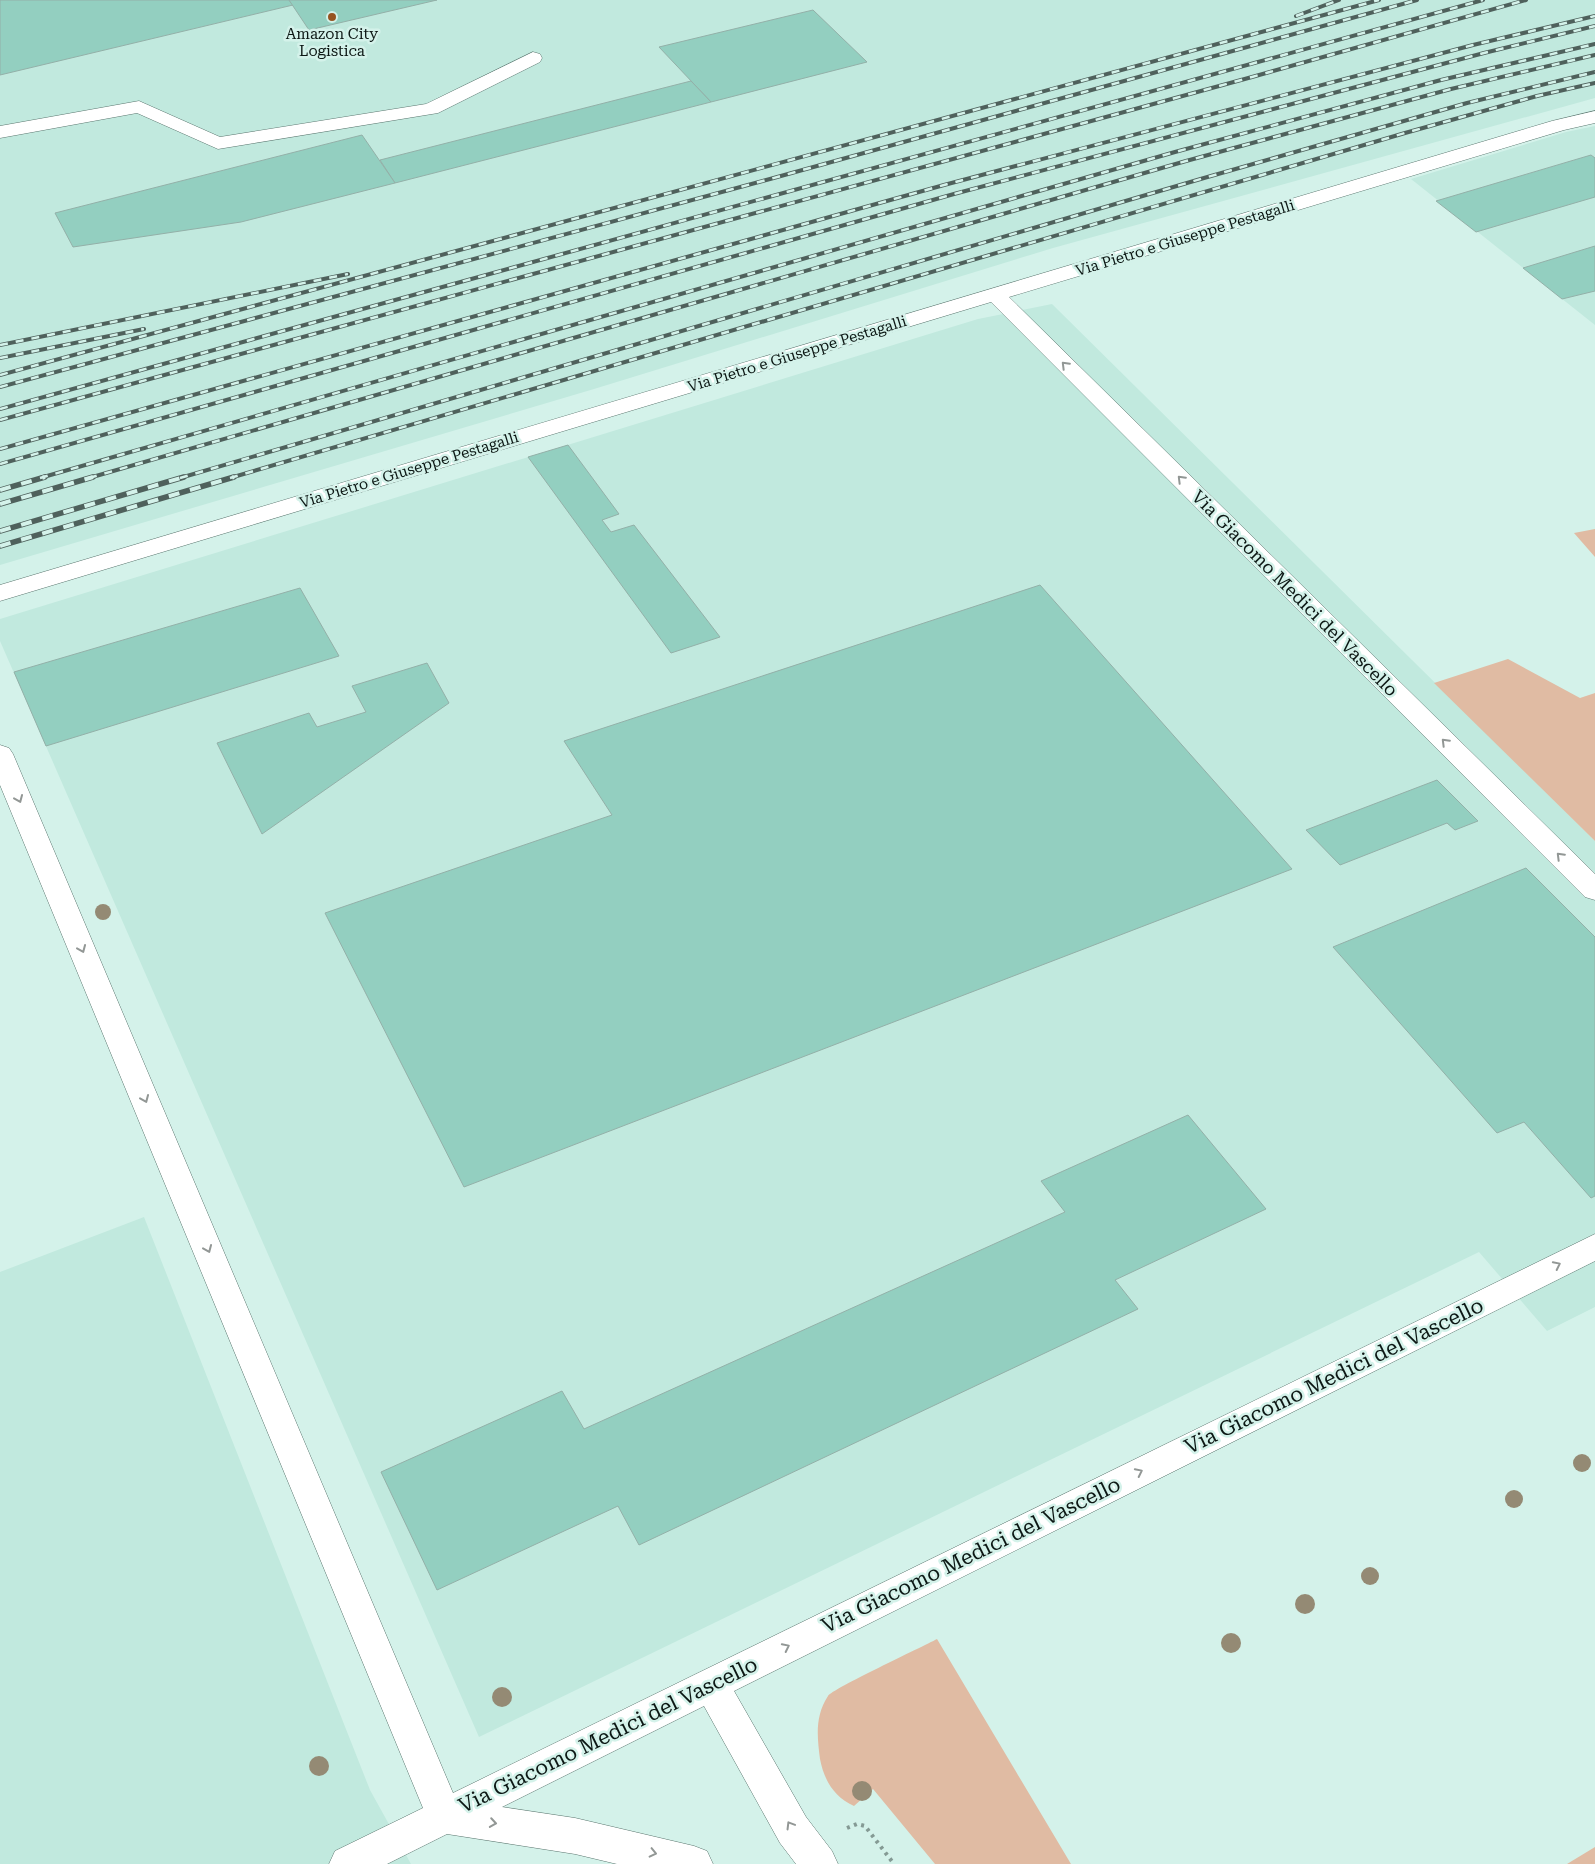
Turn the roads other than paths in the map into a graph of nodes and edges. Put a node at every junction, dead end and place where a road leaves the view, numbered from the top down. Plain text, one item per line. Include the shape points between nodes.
1 (533, 58) dead end
2 (1595, 117) edge
3 (0, 132) edge
4 (995, 295) junction
5 (0, 592) edge
6 (0, 754) edge
7 (1595, 890) edge
8 (1595, 1247) edge
9 (711, 1684) junction
10 (445, 1816) junction
11 (348, 1864) edge
12 (694, 1864) edge
13 (819, 1864) edge

1 - 3 street via 431,109 218,143 139,107
2 - 4 street, Via Pietro e Giuseppe Pestagalli
4 - 5 street, Via Pietro e Giuseppe Pestagalli
7 -> 4 street, Via Giacomo Medici del Vascello
6 -> 10 street
9 -> 8 street, Via Giacomo Medici del Vascello
9 - 10 street, Via Giacomo Medici del Vascello
13 -> 9 street via 793,1830
10 - 11 street, Via Giacomo Medici del Vascello
10 -> 12 street via 575,1836

